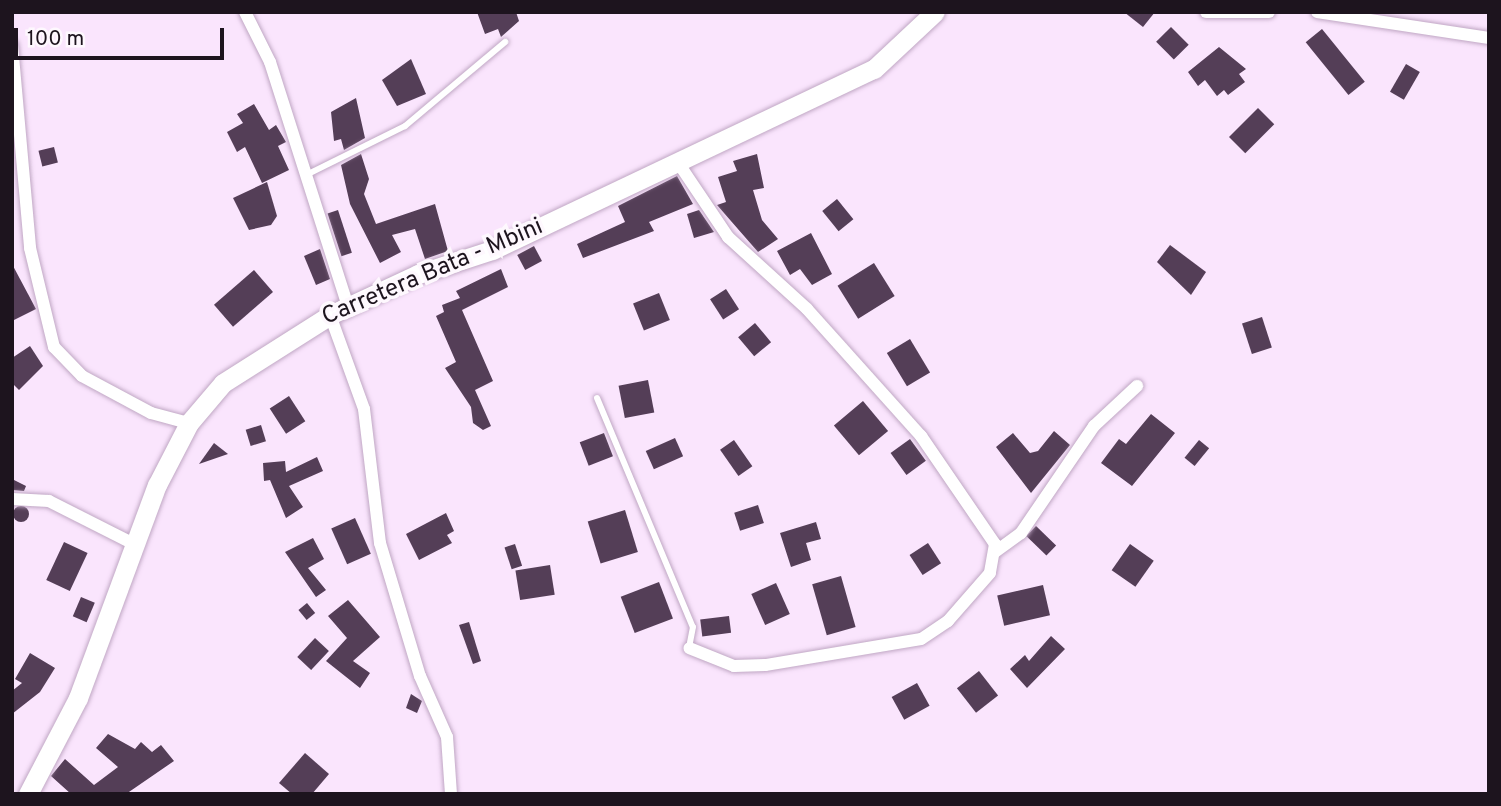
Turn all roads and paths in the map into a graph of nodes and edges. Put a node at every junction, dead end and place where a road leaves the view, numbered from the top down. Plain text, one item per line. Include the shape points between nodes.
1 (245, 12) edge
2 (936, 12) edge
3 (1206, 12) edge
4 (1269, 12) edge
5 (1317, 12) edge
6 (1228, 14) edge
7 (1489, 38) edge
8 (505, 42) dead end
9 (12, 45) edge
10 (677, 161) junction
11 (306, 175) junction
12 (339, 311) junction
13 (1137, 386) dead end
14 (597, 398) dead end
15 (189, 423) junction
16 (12, 499) edge
17 (134, 544) junction
18 (995, 552) junction
19 (689, 648) joint
20 (28, 794) edge
21 (451, 794) edge

1 - 11 street via 270,62
2 - 10 main road, Carretera Bata - Mbini via 874,69
3 - 6 street
4 - 6 street
5 - 7 street
8 - 11 lane via 405,126
9 - 15 street via 30,248 54,347 82,376 151,413
10 - 12 main road, Carretera Bata - Mbini via 492,250
10 - 18 street via 728,237 807,309 955,476
11 - 12 street
12 - 15 main road, Carretera Bata - Mbini via 243,367
12 - 21 street via 364,409 380,543 420,676 447,737
13 - 18 street via 1094,426 1021,533
14 - 19 lane via 693,627
15 - 17 main road, Carretera Bata - Mbini
16 - 17 street via 49,501
17 - 20 main road, Carretera Bata - Mbini via 78,698
18 - 19 street via 990,573 921,639 745,666

